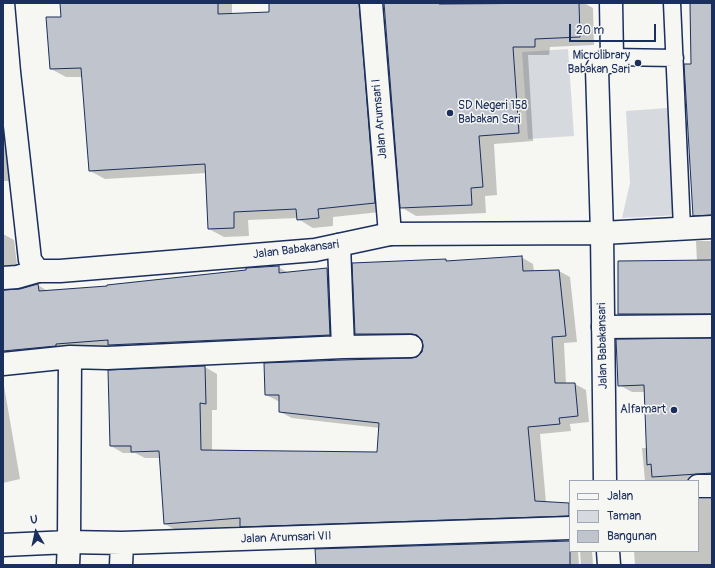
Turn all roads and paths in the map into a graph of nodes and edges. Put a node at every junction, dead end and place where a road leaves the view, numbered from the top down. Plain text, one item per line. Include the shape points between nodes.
1 (3, 3) edge
2 (371, 3) edge
3 (611, 3) edge
4 (672, 3) edge
5 (612, 57) junction
6 (675, 58) junction
7 (6, 72) edge
8 (712, 227) edge
9 (682, 228) junction
10 (602, 233) junction
11 (390, 234) junction
12 (338, 245) junction
13 (38, 271) junction
14 (3, 278) edge
15 (602, 326) junction
16 (712, 326) edge
17 (411, 346) dead end
18 (343, 347) junction
19 (70, 357) junction
20 (3, 364) edge
21 (605, 480) edge
22 (699, 486) edge
23 (712, 486) edge
24 (569, 528) edge
25 (69, 542) junction
26 (122, 543) junction
27 (3, 545) edge
28 (608, 552) edge
29 (68, 565) edge
30 (121, 565) edge
31 (609, 565) edge

1 - 7 street
2 - 11 street, Jalan Arumsari I
3 - 5 street
4 - 6 lane
5 - 6 lane
5 - 10 street via 609,62 600,63 597,69
6 - 9 lane
7 - 13 street via 30,260
8 - 9 street
9 - 10 street
10 - 11 street, Jalan Babakansari
10 - 15 street, Jalan Babakansari
11 - 12 street, Jalan Babakansari
12 - 13 street, Jalan Babakansari via 315,250 238,257
12 - 18 street
13 - 14 street, Jalan Babakansari
15 - 16 street
15 - 21 street, Jalan Babakansari
17 - 18 street
18 - 19 street via 107,358
19 - 20 street
19 - 25 street
22 - 23 street
24 - 26 street, Jalan Arumsari VII
25 - 26 street, Jalan Arumsari VII
25 - 27 street, Jalan Arumsari VII
25 - 29 street
26 - 30 street
28 - 31 street

